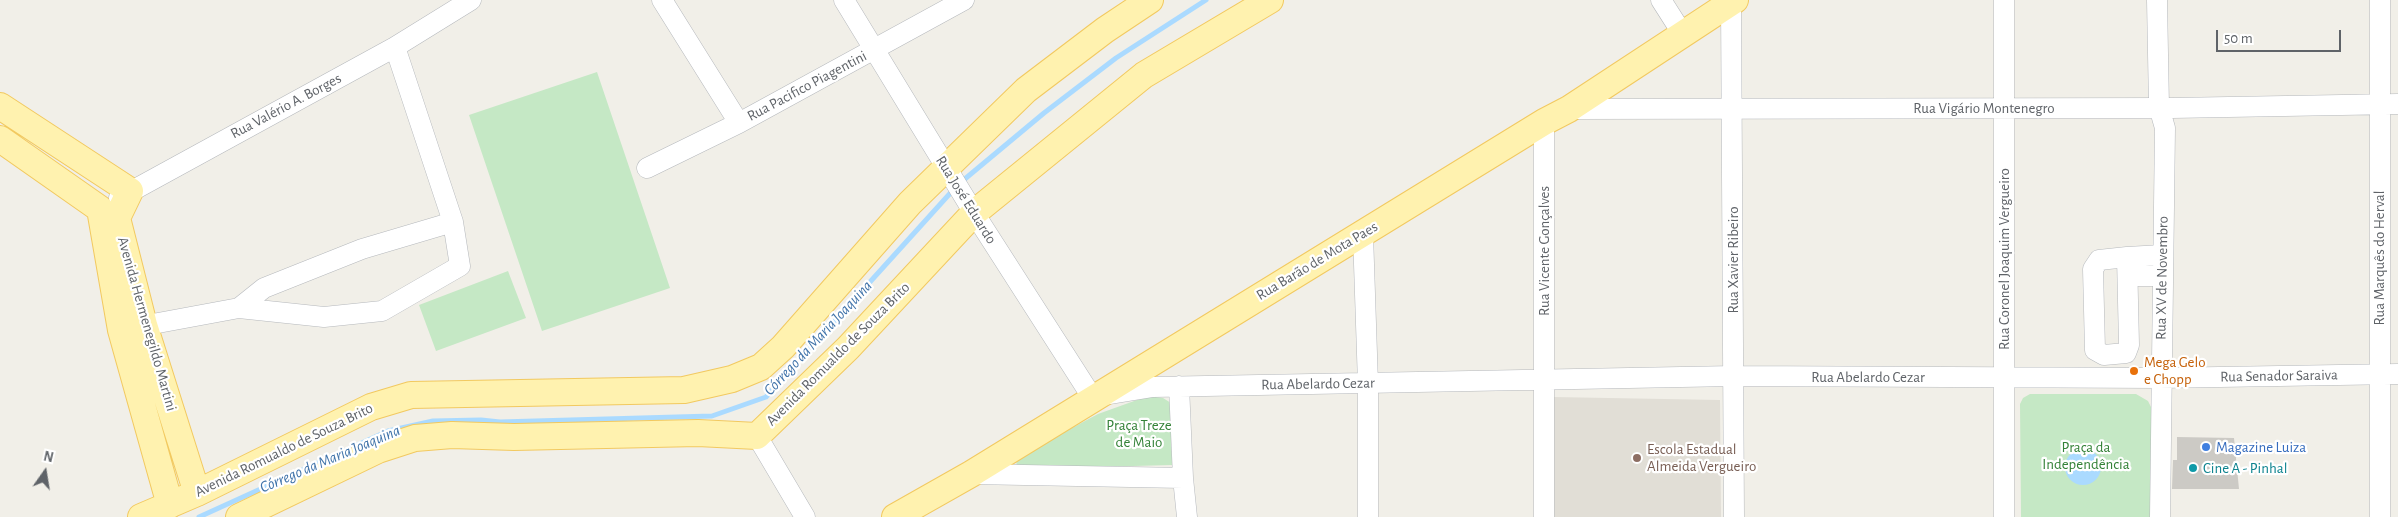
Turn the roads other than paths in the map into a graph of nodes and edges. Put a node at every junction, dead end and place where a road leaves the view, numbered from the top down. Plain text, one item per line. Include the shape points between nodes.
1 (471, 0) edge
2 (662, 0) edge
3 (844, 0) edge
4 (964, 0) edge
5 (1150, 0) edge
6 (1270, 0) edge
7 (1661, 0) edge
8 (2004, 0) edge
9 (2157, 0) edge
10 (2170, 0) edge
11 (2380, 0) edge
12 (1733, 1) edge
13 (1682, 33) junction
14 (395, 47) junction
15 (874, 50) junction
16 (2388, 104) edge
17 (0, 106) edge
18 (1732, 108) junction
19 (2004, 108) junction
20 (2166, 108) junction
21 (1569, 109) junction
22 (1544, 122) junction
23 (739, 123) junction
24 (0, 139) edge
25 (647, 168) dead end
26 (947, 168) junction
27 (130, 191) junction
28 (100, 209) junction
29 (974, 213) junction
30 (453, 222) junction
31 (1363, 234) junction
32 (2162, 255) junction
33 (2162, 276) junction
34 (239, 308) junction
35 (133, 328) junction
36 (2388, 374) edge
37 (1734, 376) junction
38 (2003, 377) junction
39 (2160, 378) junction
40 (1545, 380) junction
41 (1368, 384) junction
42 (1180, 386) junction
43 (1092, 397) junction
44 (757, 436) junction
45 (971, 474) junction
46 (1183, 478) junction
47 (197, 493) junction
48 (170, 505) junction
49 (141, 517) edge
50 (239, 517) edge
51 (805, 517) edge
52 (895, 517) edge
53 (1187, 517) edge
54 (1368, 517) edge
55 (1544, 517) edge
56 (1734, 517) edge
57 (2004, 517) edge
58 (2160, 517) edge
59 (2380, 517) edge

1 - 14 street, Rua Valério A. Borges
2 - 23 street
3 - 15 street, Rua José Eduardo
4 - 15 street, Rua Pacifico Piagentini
5 - 26 main road, Avenida Romualdo de Souza Brito via 1026,90
6 - 29 main road, Avenida Romualdo de Souza Brito via 1144,75
7 - 13 street
8 - 19 street, Rua Coronel Joaquim Vergueiro
9 - 20 street, Rua XV de Novembro
10 - 20 street, Rua XV de Novembro
11 - 16 street, Rua Marquês do Herval
12 - 13 main road, Rua Barão de Mota Paes
12 - 18 street, Rua Xavier Ribeiro
13 - 21 main road, Rua Barão de Mota Paes
14 - 27 street, Rua Valério A. Borges
14 - 30 street
15 - 23 street, Rua Pacifico Piagentini
15 - 26 street, Rua José Eduardo
16 - 20 street, Rua Vigário Montenegro
16 - 36 street, Rua Marquês do Herval
17 - 27 main road
18 - 19 street, Rua Vigário Montenegro
18 - 21 street, Rua Vigário Montenegro
18 - 37 street, Rua Xavier Ribeiro
19 - 20 street, Rua Vigário Montenegro
19 - 38 street, Rua Coronel Joaquim Vergueiro
20 - 32 street, Rua XV de Novembro
21 - 22 main road, Rua Barão de Mota Paes
22 - 31 main road, Rua Barão de Mota Paes
22 - 40 street, Rua Vicente Gonçalves
23 - 25 street, Rua Pacifico Piagentini
24 - 28 main road
26 - 29 street, Rua José Eduardo
26 - 47 main road, Avenida Romualdo de Souza Brito via 910,203 783,347 761,367 732,379 684,390 411,395 371,407
27 - 28 street, Rua Valério A. Borges
27 - 35 main road, Avenida Hermenegildo Martini via 117,218
28 - 35 main road, Avenida Hermenegildo Martini
29 - 43 street, Rua José Eduardo
29 - 44 main road, Avenida Romualdo de Souza Brito via 848,348
30 - 34 street via 362,249 264,288
30 - 34 street via 460,266 382,311 324,317
31 - 41 street
31 - 43 main road, Rua Barão de Mota Paes
32 - 33 street, Rua XV de Novembro
32 - 33 street via 2127,267
33 - 39 street, Rua XV de Novembro
34 - 35 street
35 - 47 main road, Avenida Hermenegildo Martini
35 - 48 main road, Avenida Hermenegildo Martini
36 - 39 street, Rua Senador Saraiva
36 - 59 street, Rua Marquês do Herval
37 - 38 street, Rua Abelardo Cezar
37 - 40 street, Rua Abelardo Cezar
37 - 56 street, Rua Xavier Ribeiro
38 - 39 street
38 - 57 street, Rua Coronel Joaquim Vergueiro
39 - 58 street, Rua XV de Novembro
40 - 41 street, Rua Abelardo Cezar
40 - 55 street, Rua Vicente Gonçalves
41 - 42 street, Rua Abelardo Cezar
41 - 54 street
42 - 43 street, Rua Abelardo Cezar
42 - 46 street
43 - 45 main road, Rua Barão de Mota Paes
44 - 50 main road, Avenida Romualdo de Souza Brito via 698,433 415,438 378,450
44 - 51 street
45 - 46 street
45 - 52 main road, Rua Barão de Mota Paes
46 - 53 street
47 - 48 main road, Avenida Romualdo de Souza Brito
48 - 49 main road, Avenida Romualdo de Souza Brito

